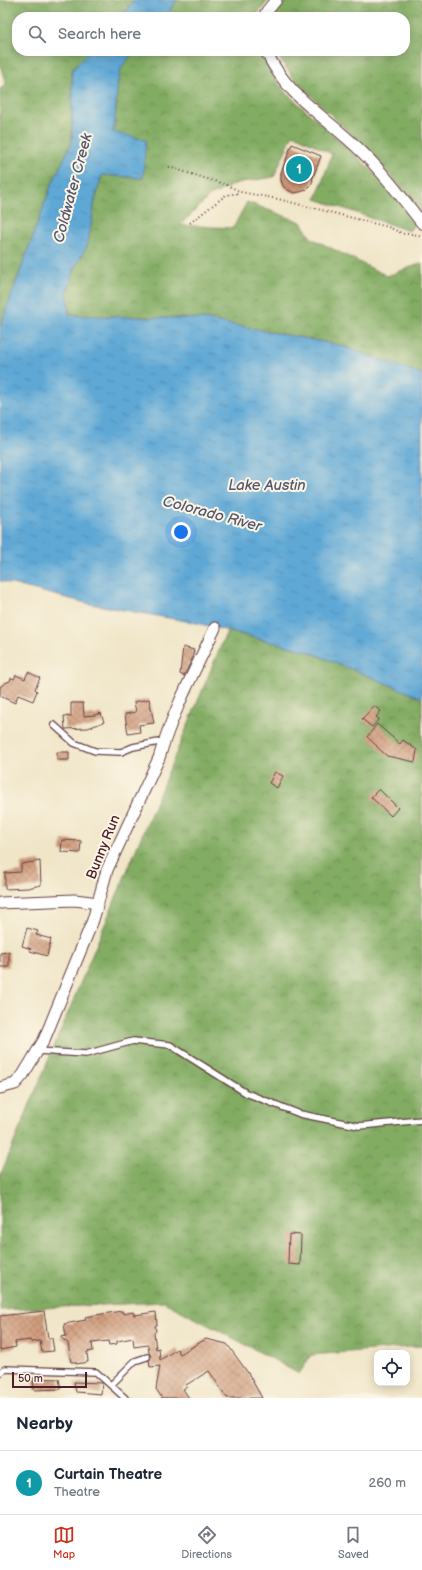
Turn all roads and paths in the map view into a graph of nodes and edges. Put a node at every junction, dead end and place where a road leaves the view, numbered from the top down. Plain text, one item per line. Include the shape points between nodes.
1 (276, 0) edge
2 (266, 12) edge
3 (269, 56) edge
4 (169, 168) dead end
5 (241, 192) junction
6 (190, 223) dead end
7 (422, 223) edge
8 (422, 237) edge
9 (215, 628) dead end
10 (54, 725) dead end
11 (164, 741) junction
12 (0, 903) edge
13 (98, 903) junction
14 (38, 1051) junction
15 (0, 1088) edge
16 (422, 1120) edge
17 (147, 1357) dead end
18 (0, 1373) edge
19 (111, 1385) junction
20 (125, 1398) edge

1 - 2 street
3 - 7 street via 288,86 301,100 350,140 400,193
4 - 5 path via 227,185
5 - 6 path via 226,195
5 - 8 path via 278,199
9 - 11 street, Bunny Run
10 - 11 lane via 74,743 95,751 122,752
11 - 13 street, Bunny Run via 159,758 107,870
12 - 13 street via 75,900
13 - 14 street, Bunny Run
14 - 15 street, Bunny Run via 15,1084
14 - 16 lane via 86,1054 133,1041 170,1045 246,1093 300,1114 359,1126
17 - 19 lane via 135,1361
18 - 19 lane via 5,1369 96,1372
19 - 20 lane

